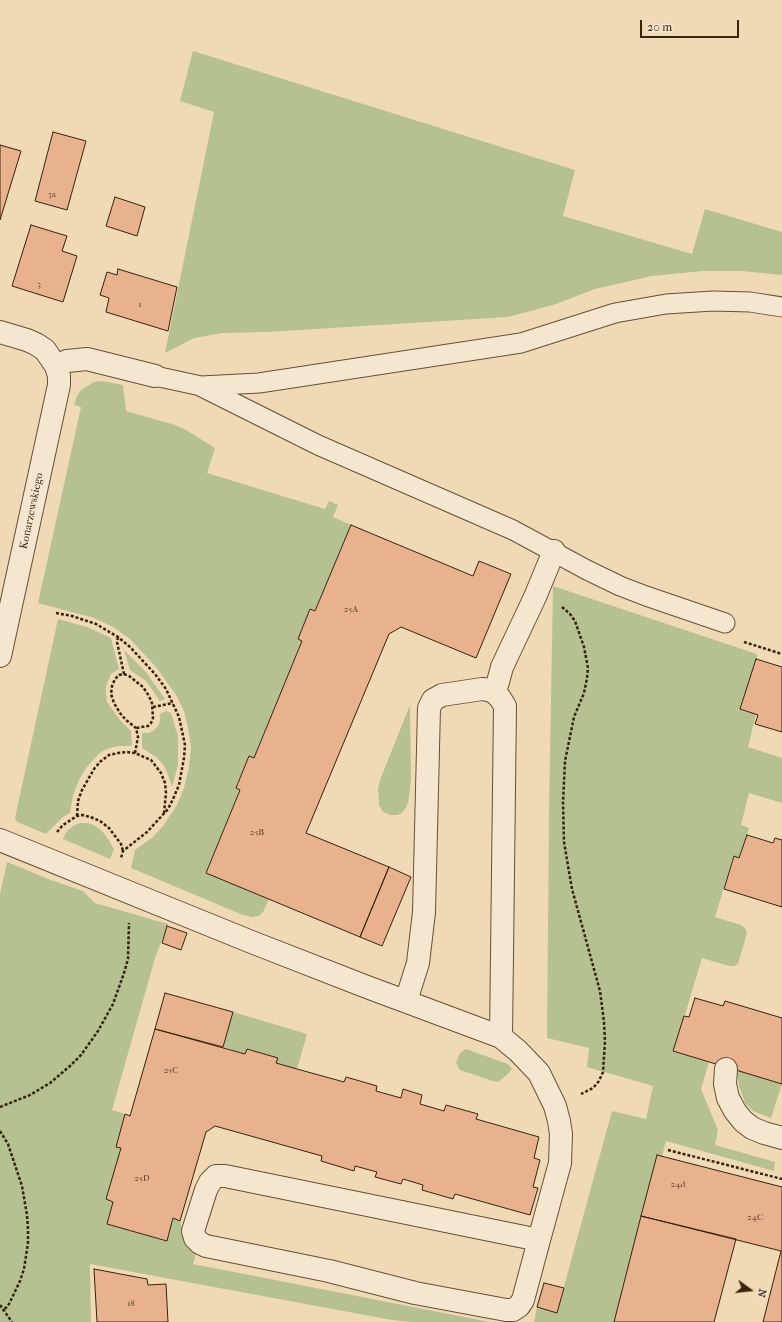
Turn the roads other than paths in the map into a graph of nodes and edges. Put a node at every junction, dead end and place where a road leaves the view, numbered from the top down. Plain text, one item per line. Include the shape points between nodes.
1 (782, 307) edge
2 (0, 332) edge
3 (56, 366) junction
4 (155, 376) joint
5 (201, 386) junction
6 (554, 551) junction
7 (725, 623) dead end
8 (0, 656) edge
9 (495, 693) junction
10 (0, 840) edge
11 (406, 1001) junction
12 (501, 1037) junction
13 (726, 1069) dead end
14 (782, 1138) edge
15 (539, 1240) junction

1 - 5 lane via 713,300 666,304 615,313 521,343 259,383
2 - 3 street via 36,344 45,350
3 - 4 street via 67,361 87,358
3 - 8 street, Konarzewskiego via 59,376 57,396
4 - 5 lane
5 - 6 lane via 318,445 513,530
6 - 7 lane via 620,586
6 - 9 street via 502,667
9 - 11 street via 482,689 442,696 433,700 429,708 424,912 418,963
9 - 12 street via 505,706
10 - 11 street via 254,943
11 - 12 street
12 - 15 street via 539,1073 555,1106 561,1134 560,1163
13 - 14 street via 725,1084 728,1098 742,1121 752,1128
15 - 15 street via 225,1176 216,1176 210,1182 193,1231 195,1238 206,1246 329,1271 415,1293 506,1310 513,1310 523,1300

